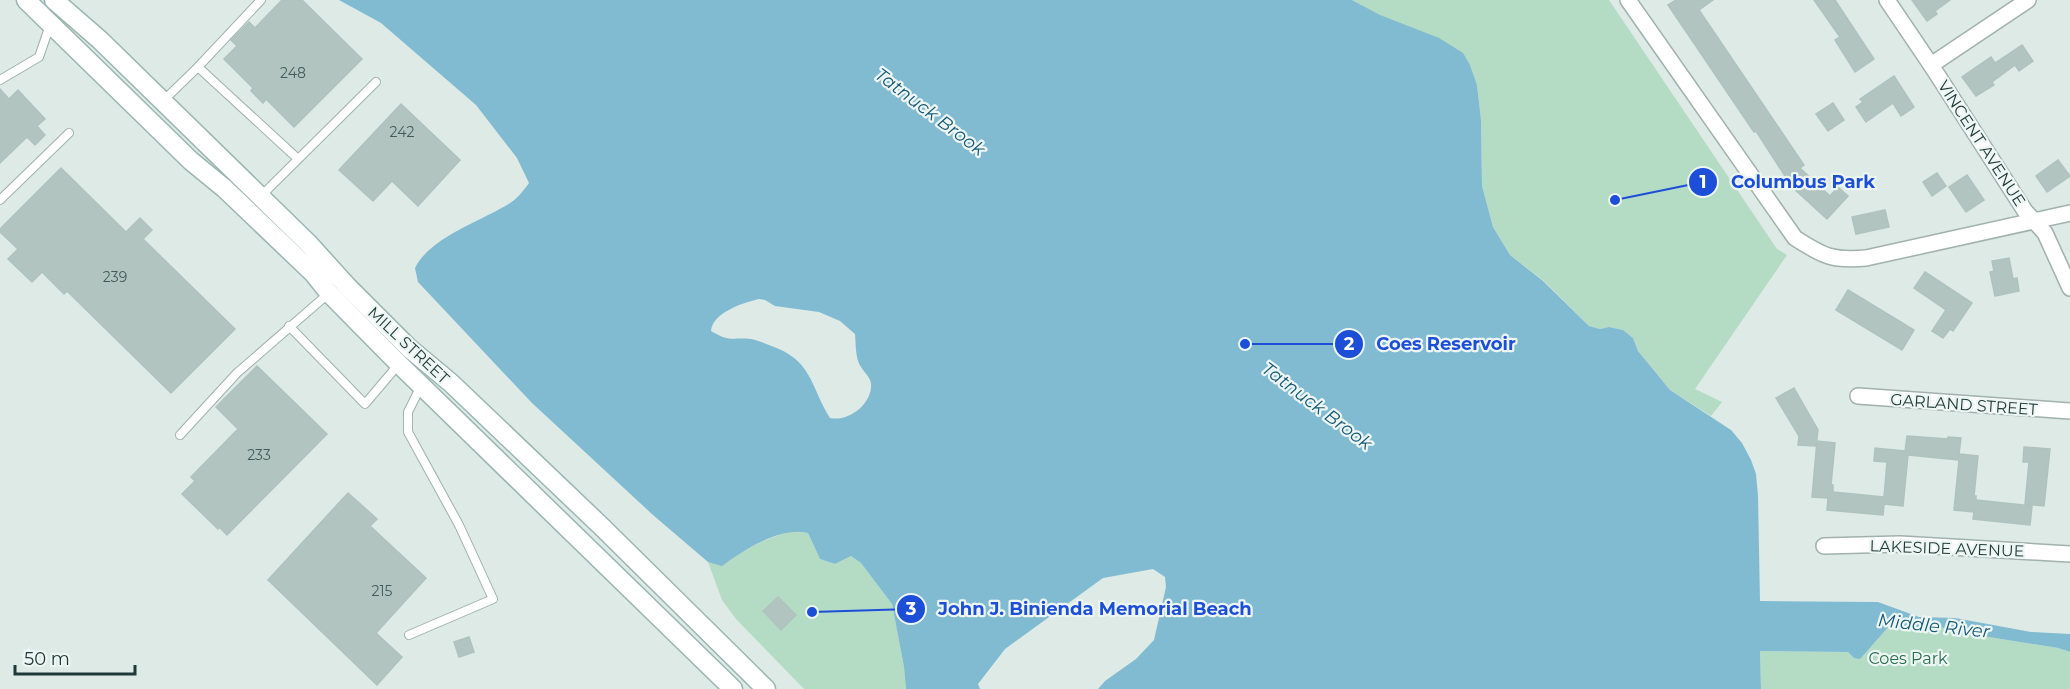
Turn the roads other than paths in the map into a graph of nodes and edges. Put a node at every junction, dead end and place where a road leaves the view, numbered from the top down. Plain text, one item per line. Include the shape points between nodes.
1 (26, 0) edge
2 (54, 0) edge
3 (261, 0) edge
4 (1628, 0) edge
5 (1887, 0) edge
6 (2028, 0) edge
7 (51, 24) junction
8 (1931, 65) junction
9 (198, 67) junction
10 (0, 80) edge
11 (376, 82) dead end
12 (163, 101) junction
13 (69, 133) dead end
14 (298, 159) junction
15 (260, 197) junction
16 (0, 200) edge
17 (2070, 213) edge
18 (2035, 221) junction
19 (333, 268) junction
20 (313, 273) junction
21 (2070, 288) edge
22 (329, 293) junction
23 (289, 326) junction
24 (399, 364) junction
25 (421, 385) junction
26 (1858, 396) dead end
27 (2070, 411) edge
28 (180, 435) dead end
29 (1824, 546) dead end
30 (2070, 554) edge
31 (409, 635) dead end
32 (733, 689) edge
33 (766, 689) edge

1 - 7 main road, MILL STREET
2 - 12 main road, MILL STREET
3 - 9 lane
4 - 18 street via 1795,238 1815,251 1830,258 1866,258
5 - 8 street, VINCENT AVENUE
6 - 8 street
7 - 10 lane via 39,57
7 - 20 main road, MILL STREET
8 - 18 street, VINCENT AVENUE
9 - 12 lane
9 - 14 lane
11 - 14 lane
12 - 15 main road, MILL STREET
13 - 16 lane
14 - 15 lane
15 - 19 main road, MILL STREET
17 - 18 street
18 - 21 street, VINCENT AVENUE via 2045,232
19 - 20 main road
19 - 33 main road, MILL STREET via 409,348 460,391
20 - 22 main road, MILL STREET
22 - 23 lane
22 - 24 main road, MILL STREET
23 - 24 lane via 365,404
23 - 28 lane via 237,372
24 - 25 main road, MILL STREET
25 - 31 lane via 408,412 408,432 459,525 493,599
25 - 32 main road, MILL STREET
26 - 27 street, GARLAND STREET
29 - 30 street, LAKESIDE AVENUE via 1900,544

